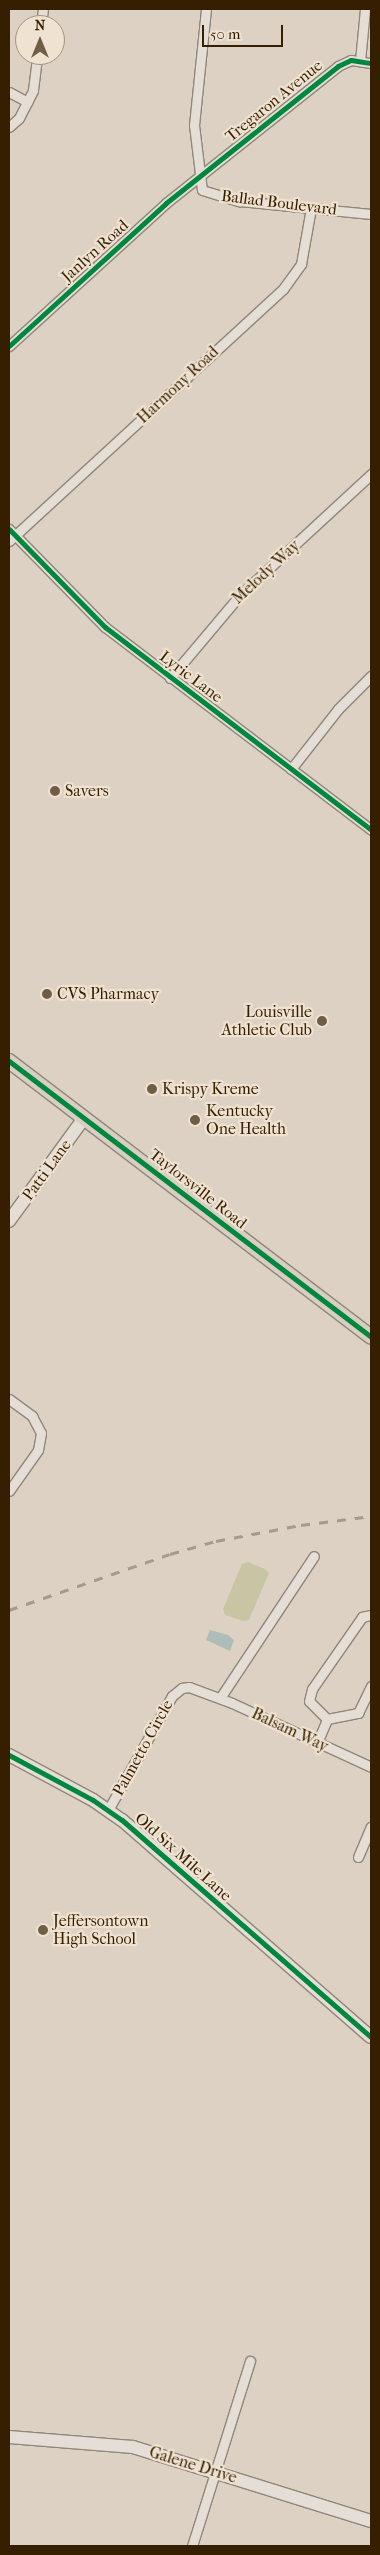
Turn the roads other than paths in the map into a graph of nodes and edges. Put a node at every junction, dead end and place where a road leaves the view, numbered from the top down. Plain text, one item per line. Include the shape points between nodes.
1 (206, 9) edge
2 (365, 9) edge
3 (360, 61) junction
4 (371, 63) edge
5 (37, 65) edge
6 (9, 92) edge
7 (28, 102) junction
8 (9, 127) edge
9 (199, 176) junction
10 (311, 208) junction
11 (371, 214) edge
12 (9, 346) edge
13 (371, 474) edge
14 (11, 535) edge
15 (371, 676) edge
16 (170, 678) junction
17 (291, 769) junction
18 (371, 830) edge
19 (9, 1061) edge
20 (84, 1118) junction
21 (9, 1221) edge
22 (371, 1338) edge
23 (9, 1399) edge
24 (9, 1491) edge
25 (314, 1556) dead end
26 (371, 1615) edge
27 (371, 1686) edge
28 (208, 1694) joint
29 (220, 1698) junction
30 (327, 1719) junction
31 (317, 1743) junction
32 (9, 1755) edge
33 (371, 1767) edge
34 (108, 1810) junction
35 (371, 1827) edge
36 (358, 1857) dead end
37 (371, 2037) edge
38 (250, 2361) dead end
39 (9, 2437) edge
40 (216, 2472) junction
41 (371, 2521) edge
42 (192, 2546) edge

1 - 9 street via 194,125
2 - 3 street
3 - 4 street, Tregaron Avenue
3 - 9 street, Tregaron Avenue via 348,61 338,66
5 - 7 street
6 - 7 street
7 - 8 street via 19,118
9 - 10 street, Ballad Boulevard via 202,190 224,199
9 - 12 street, Janlyn Road
10 - 11 street, Ballad Boulevard
10 - 14 street, Harmony Road via 301,264 283,289
13 - 16 street, Melody Way via 240,596
14 - 16 street, Lyric Lane via 106,627
15 - 17 street via 338,709
16 - 17 street, Lyric Lane
17 - 18 street, Lyric Lane
19 - 20 main road, Taylorsville Road
20 - 21 street, Patti Lane
20 - 22 main road, Taylorsville Road
23 - 24 street via 32,1416 41,1433 38,1450
25 - 29 street
26 - 30 street via 362,1617 312,1689 310,1701
27 - 30 street via 358,1713
28 - 29 street, Balsam Way
28 - 34 street, Palmetto Circle via 189,1687 176,1691
29 - 31 street, Balsam Way
30 - 31 street
31 - 33 street, Balsam Way
32 - 34 street, Old Six Mile Lane
34 - 37 street, Old Six Mile Lane
35 - 36 street
38 - 40 street
39 - 40 street, Galene Drive via 133,2447
40 - 41 street, Galene Drive
40 - 42 street

